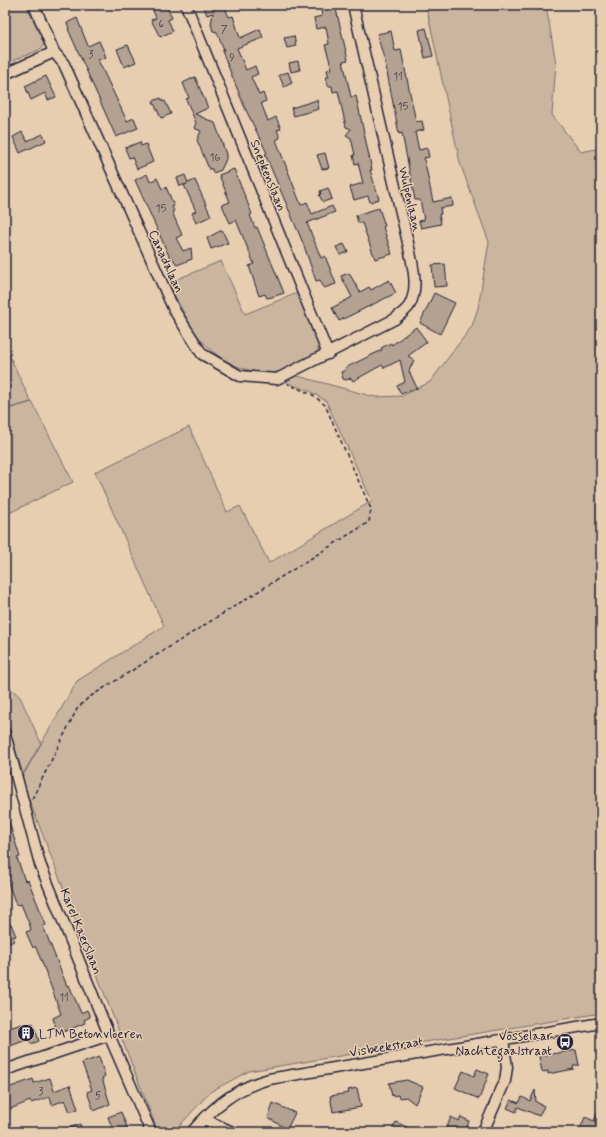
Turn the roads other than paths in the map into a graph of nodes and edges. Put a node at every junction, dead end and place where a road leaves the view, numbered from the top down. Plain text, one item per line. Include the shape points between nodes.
1 (34, 5) edge
2 (186, 5) edge
3 (353, 5) edge
4 (54, 52) junction
5 (5, 74) edge
6 (328, 354) junction
7 (5, 734) edge
8 (601, 1023) edge
9 (109, 1035) junction
10 (503, 1040) junction
11 (5, 1070) edge
12 (204, 1119) junction
13 (152, 1132) edge
14 (192, 1132) edge
15 (232, 1132) edge
16 (483, 1132) edge

1 - 4 street, Canadalaan
2 - 6 street, Snepkenslaan
3 - 6 street, Wulpenlaan via 408,243 414,273 414,291 409,306 395,319
4 - 5 street
4 - 6 street, Canadalaan via 64,64 174,310 202,354 240,376 277,379
7 - 9 street, Karel Kaerslaan via 40,864
8 - 10 street, Visbeekstraat
9 - 11 street
9 - 13 street, Karel Kaerslaan
10 - 12 street, Visbeekstraat via 269,1079 251,1084 224,1100
10 - 16 street via 507,1067 505,1081
12 - 14 street, Visbeekstraat
12 - 15 street

